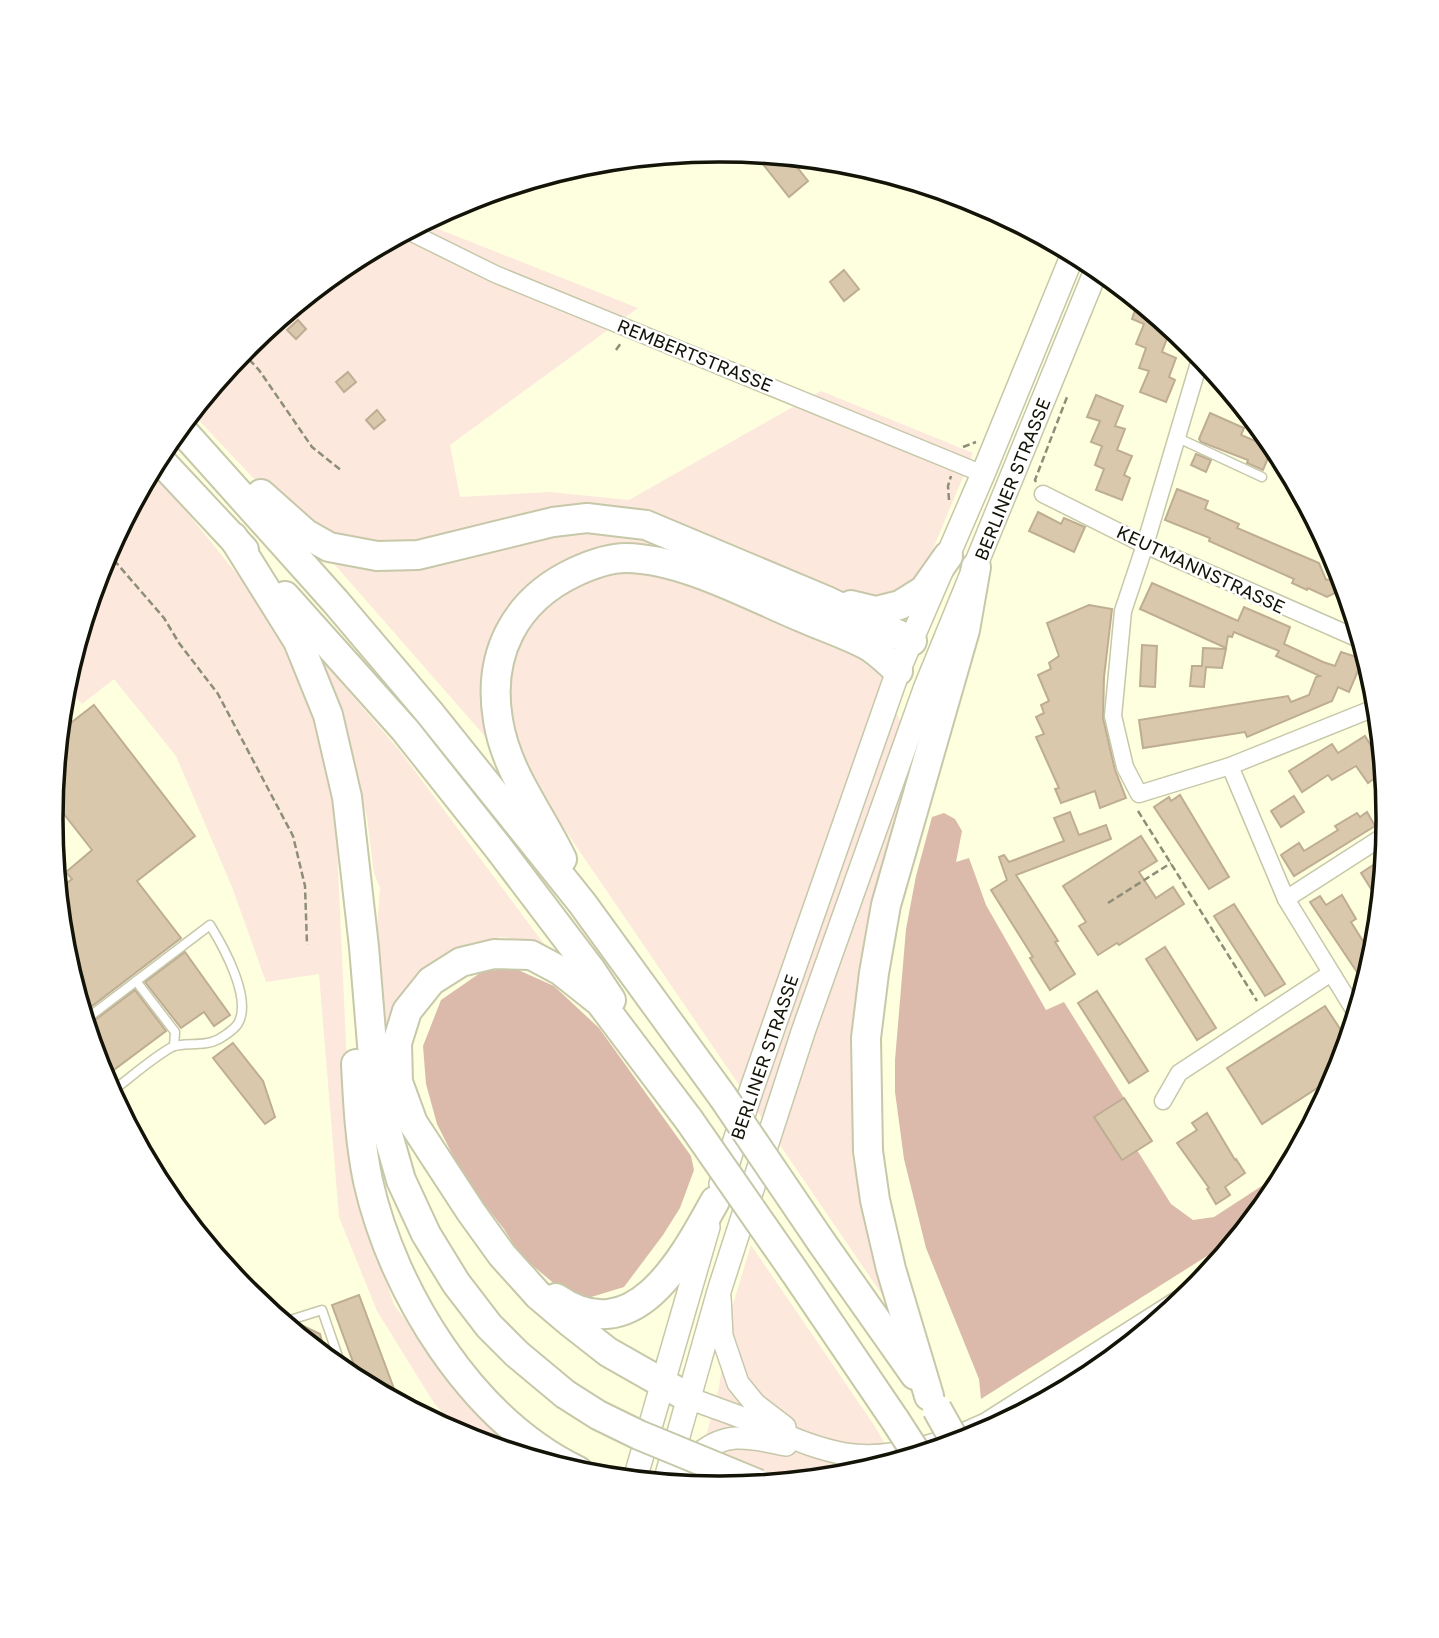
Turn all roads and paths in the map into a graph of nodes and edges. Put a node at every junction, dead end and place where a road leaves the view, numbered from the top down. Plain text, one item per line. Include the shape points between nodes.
1 (418, 236) edge
2 (1069, 263) edge
3 (1093, 279) edge
4 (250, 360) edge
5 (1199, 371) edge
6 (192, 429) edge
7 (187, 436) edge
8 (1178, 438) junction
9 (166, 467) edge
10 (342, 471) dead end
11 (983, 474) junction
12 (1262, 477) dead end
13 (1043, 494) dead end
14 (233, 537) junction
15 (1145, 545) junction
16 (948, 556) junction
17 (116, 562) edge
18 (976, 567) junction
19 (827, 601) junction
20 (1350, 635) edge
21 (912, 642) junction
22 (898, 671) junction
23 (925, 689) junction
24 (1366, 711) edge
25 (1230, 766) junction
26 (1137, 809) dead end
27 (1375, 841) edge
28 (1171, 863) junction
29 (355, 879) junction
30 (1286, 899) junction
31 (582, 903) junction
32 (1108, 903) dead end
33 (307, 945) dead end
34 (1331, 973) junction
35 (136, 981) junction
36 (1350, 1003) edge
37 (93, 1014) edge
38 (1266, 1016) junction
39 (174, 1046) junction
40 (120, 1085) edge
41 (1163, 1101) dead end
42 (689, 1120) junction
43 (715, 1201) junction
44 (502, 1255) junction
45 (719, 1288) junction
46 (294, 1319) edge
47 (1121, 1338) edge
48 (336, 1352) edge
49 (663, 1383) junction
50 (689, 1398) junction
51 (933, 1403) junction
52 (1017, 1404) edge
53 (951, 1434) edge
54 (808, 1446) junction
55 (912, 1446) edge
56 (896, 1451) edge
57 (547, 1452) edge
58 (638, 1470) edge
59 (670, 1473) edge
60 (677, 1474) edge
61 (737, 1475) edge

1 - 11 street, REMBERTSTRASSE via 495,274
2 - 11 main road, BERLINER STRASSE
3 - 18 main road, BERLINER STRASSE
4 - 10 path via 312,447
5 - 8 street
6 - 19 highway via 273,506 329,547 377,556 418,555 553,522 621,521 646,525
7 - 31 highway via 429,712
8 - 12 lane
8 - 15 street
9 - 14 highway
11 - 16 main road, BERLINER STRASSE
13 - 15 street, KEUTMANNSTRASSE
14 - 29 highway via 298,641 328,715 347,797
14 - 42 highway via 405,730 497,846 591,970
15 - 20 street, KEUTMANNSTRASSE
15 - 25 street via 1123,611 1120,637 1113,716 1125,767 1139,794
16 - 19 highway via 924,590 900,605 876,611
16 - 21 main road, BERLINER STRASSE
17 - 33 path via 164,618 218,694 293,836 304,886
18 - 23 main road, BERLINER STRASSE
18 - 51 highway via 965,631 886,905 866,1038 867,1151 875,1200 891,1269
19 - 21 highway
21 - 22 main road, BERLINER STRASSE
21 - 23 main road, BERLINER STRASSE via 922,654
22 - 31 highway via 868,646 719,582 660,562 623,558 590,564 556,581 530,601 507,633 495,677 498,720 519,784 548,830
22 - 43 main road, BERLINER STRASSE
23 - 45 main road, BERLINER STRASSE via 803,1032
24 - 25 street
25 - 30 street
26 - 28 path
27 - 30 street
28 - 32 path
28 - 38 path
29 - 57 highway via 358,1118 368,1181 381,1224 401,1277 460,1372 496,1412
29 - 61 highway, bridge via 376,1093 401,1180 456,1283 508,1345 565,1394 639,1435
30 - 34 street
31 - 51 highway, bridge via 723,1097
34 - 36 street
34 - 38 street
35 - 37 lane
35 - 39 lane via 175,1032
35 - 39 lane via 210,925 220,940 238,981 242,1006 237,1025 218,1040
38 - 41 street via 1179,1073
39 - 40 lane
42 - 44 highway via 600,1002 561,971 531,955 494,954 461,962 431,981 407,1011 397,1043 398,1082 413,1123
42 - 55 highway, bridge
43 - 44 highway via 667,1279 615,1314 578,1312
43 - 49 main road, BERLINER STRASSE
44 - 49 highway via 570,1323 608,1352
45 - 50 main road, BERLINER STRASSE
45 - 54 main road via 722,1336 738,1383 755,1404
46 - 48 lane via 322,1310
47 - 52 main road
49 - 50 highway
49 - 58 main road, BERLINER STRASSE
50 - 54 main road
50 - 59 main road, BERLINER STRASSE
51 - 53 highway, bridge
54 - 56 main road via 848,1454
54 - 60 main road via 735,1438 712,1445

